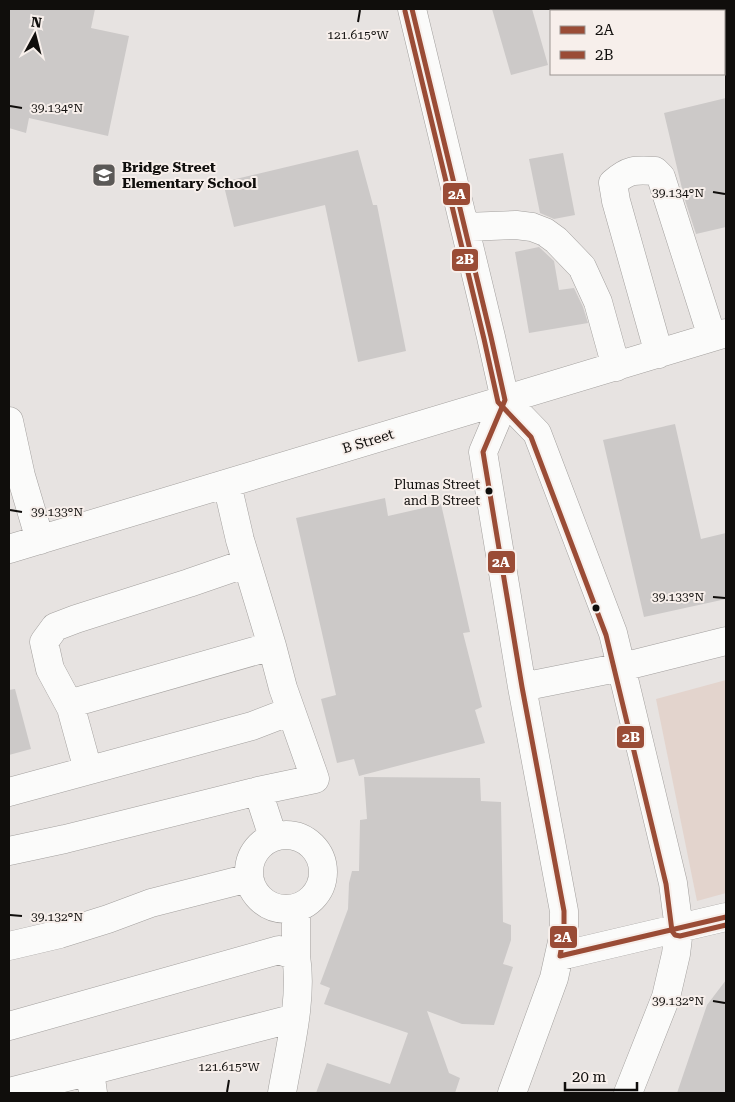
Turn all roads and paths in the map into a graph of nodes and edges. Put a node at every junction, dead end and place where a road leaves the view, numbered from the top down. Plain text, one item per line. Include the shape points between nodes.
1 (412, 9) edge
2 (465, 227) junction
3 (719, 335) edge
4 (659, 354) junction
5 (616, 366) junction
6 (505, 400) junction
7 (9, 422) edge
8 (227, 484) junction
9 (40, 540) junction
10 (9, 549) edge
11 (247, 563) junction
12 (726, 641) edge
13 (272, 646) junction
14 (622, 667) junction
15 (522, 687) junction
16 (71, 708) junction
17 (290, 711) junction
18 (88, 770) junction
19 (258, 791) junction
20 (9, 792) edge
21 (274, 837) junction
22 (9, 851) edge
23 (249, 878) junction
24 (296, 909) junction
25 (726, 917) edge
26 (679, 929) junction
27 (9, 946) edge
28 (296, 956) junction
29 (560, 956) junction
30 (295, 1018) junction
31 (9, 1026) edge
32 (92, 1082) edge
33 (9, 1092) edge
34 (282, 1093) edge
35 (512, 1093) edge
36 (628, 1093) edge

1 - 2 street
2 - 5 street via 532,226 556,240 582,267 598,302
2 - 6 street
3 - 4 street, B Street
3 - 4 street via 661,177 655,171 638,170 623,174 613,183 616,201
4 - 5 street, B Street
5 - 6 street, B Street
6 - 8 street, B Street
6 - 14 street via 537,433 613,633
6 - 15 street via 483,452
7 - 9 street
8 - 9 street, B Street
8 - 11 street
9 - 10 street, B Street
11 - 13 street
11 - 16 street via 54,627 44,642 50,669
12 - 14 street
13 - 16 street via 79,701
13 - 17 street
14 - 15 street
14 - 26 street via 673,884
15 - 29 street via 564,911
16 - 18 street
17 - 18 street via 252,726
17 - 19 street via 315,779
18 - 20 street
19 - 21 street
19 - 22 street
21 - 23 street via 262,843 254,853 249,865
21 - 24 street via 285,835 303,839 316,850 322,861 322,885 307,904
23 - 24 street via 253,890 271,907
23 - 27 street via 151,903 60,934
24 - 28 street
25 - 26 street
26 - 29 street
26 - 36 street via 666,997
28 - 30 street
28 - 31 street via 279,950
29 - 35 street
30 - 32 street
30 - 34 street
32 - 33 street

